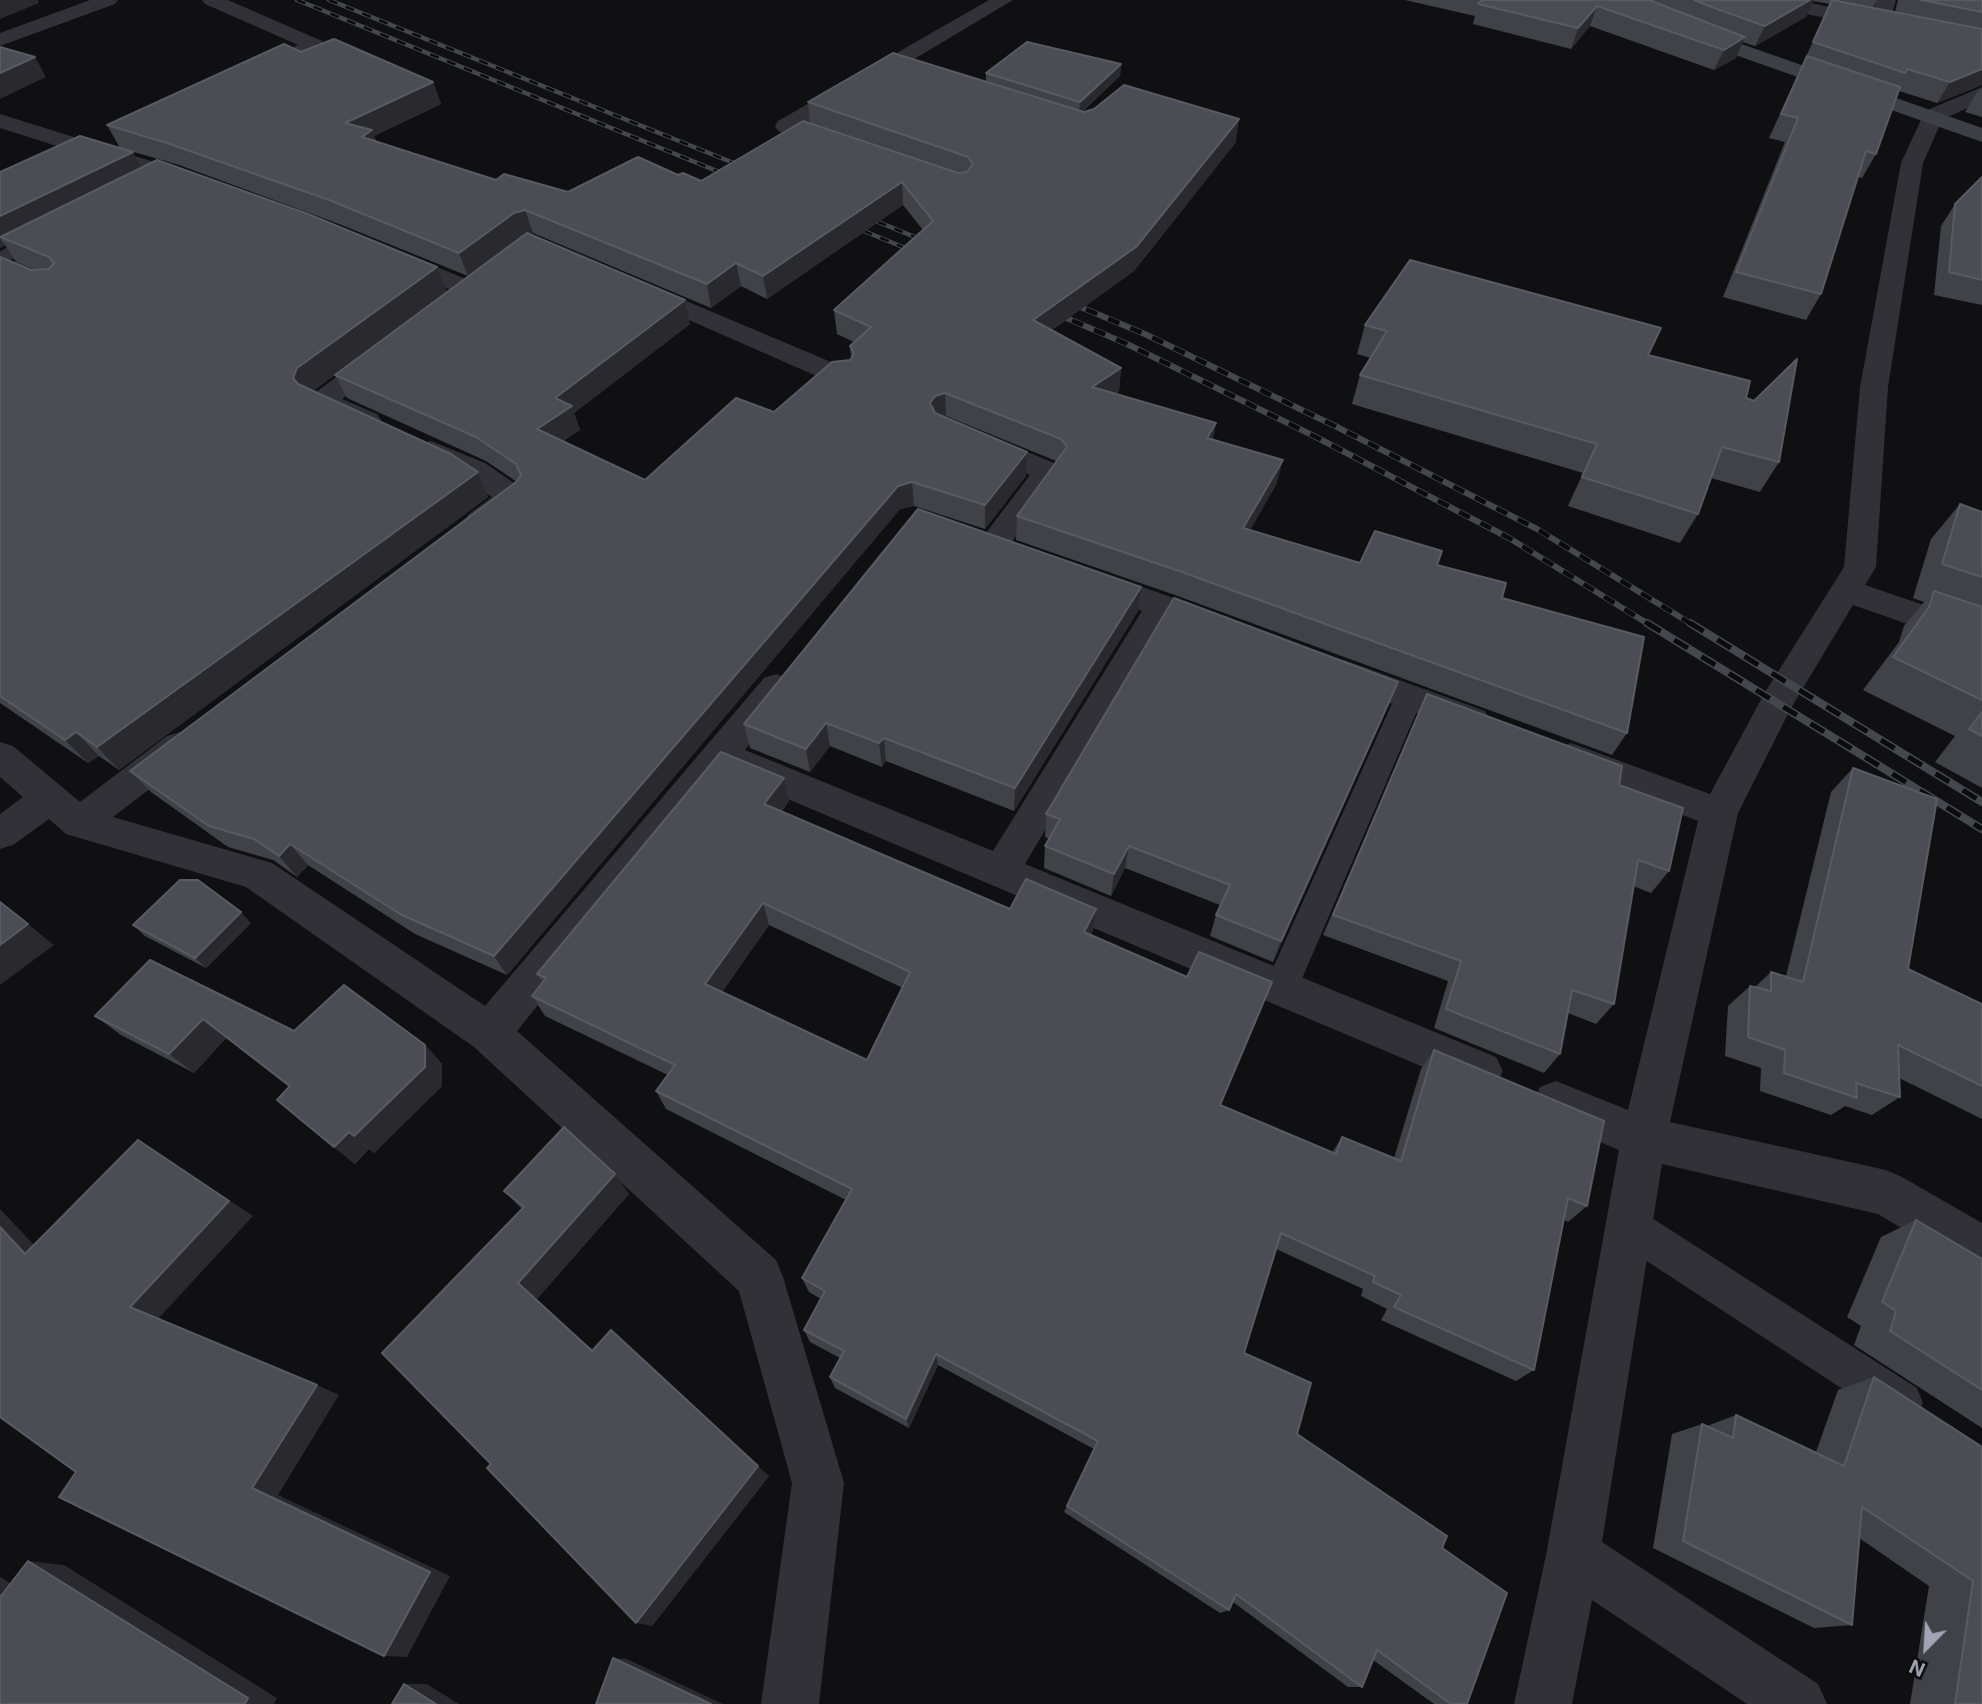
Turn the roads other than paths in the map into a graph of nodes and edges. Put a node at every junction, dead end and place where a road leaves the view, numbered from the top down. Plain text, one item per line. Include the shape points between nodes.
1 (107, 0) edge
2 (212, 0) edge
3 (1003, 0) edge
4 (1615, 0) edge
5 (1766, 0) edge
6 (1886, 0) edge
7 (1881, 24) junction
8 (0, 40) edge
9 (1982, 43) edge
10 (890, 64) junction
11 (916, 72) edge
12 (240, 78) edge
13 (1982, 93) edge
14 (1933, 116) junction
15 (0, 121) edge
16 (1982, 135) edge
17 (860, 152) edge
18 (170, 173) junction
19 (146, 185) edge
20 (219, 191) edge
21 (73, 222) edge
22 (368, 247) edge
23 (0, 260) edge
24 (0, 265) edge
25 (23, 274) edge
26 (622, 282) edge
27 (442, 310) edge
28 (403, 340) edge
29 (840, 376) edge
30 (947, 428) edge
31 (457, 538) edge
32 (993, 546) edge
33 (1057, 568) edge
34 (1844, 590) junction
35 (1161, 605) junction
36 (1982, 638) edge
37 (1252, 639) edge
38 (799, 659) edge
39 (1318, 663) edge
40 (1409, 697) junction
41 (201, 731) edge
42 (1499, 731) edge
43 (1538, 745) edge
44 (720, 754) junction
45 (0, 756) edge
46 (64, 811) junction
47 (1720, 813) junction
48 (0, 834) edge
49 (1001, 871) junction
50 (1281, 988) junction
51 (489, 1033) junction
52 (1644, 1138) junction
53 (1627, 1225) junction
54 (1982, 1249) edge
55 (1936, 1426) edge
56 (1573, 1555) junction
57 (790, 1704) edge
58 (1543, 1704) edge
59 (1798, 1704) edge

1 - 8 street
2 - 12 street via 315,45
3 - 10 street
4 - 14 main road via 1700,36
5 - 7 street
6 - 7 street
7 - 9 street
10 - 11 street
10 - 17 street via 786,126
13 - 14 street
14 - 16 main road
14 - 34 street via 1912,163 1874,387 1860,567
15 - 18 street
18 - 19 lane
18 - 20 street
21 - 23 lane
22 - 27 street via 481,282
24 - 25 lane
26 - 29 street
28 - 31 street via 322,401 474,470 513,497
30 - 32 street via 1048,472
33 - 35 street
34 - 36 street
34 - 47 street via 1776,703
35 - 37 street
35 - 49 street
38 - 44 street
39 - 40 street
40 - 42 street
40 - 50 lane
41 - 46 street
43 - 47 street
44 - 49 street
44 - 51 street
45 - 46 street
46 - 48 street
46 - 51 street via 258,874
47 - 52 street
49 - 50 street
50 - 52 street
51 - 57 street via 759,1277 818,1483
52 - 53 street
52 - 54 street via 1886,1193
53 - 55 lane
53 - 56 street
56 - 58 street
56 - 59 street

